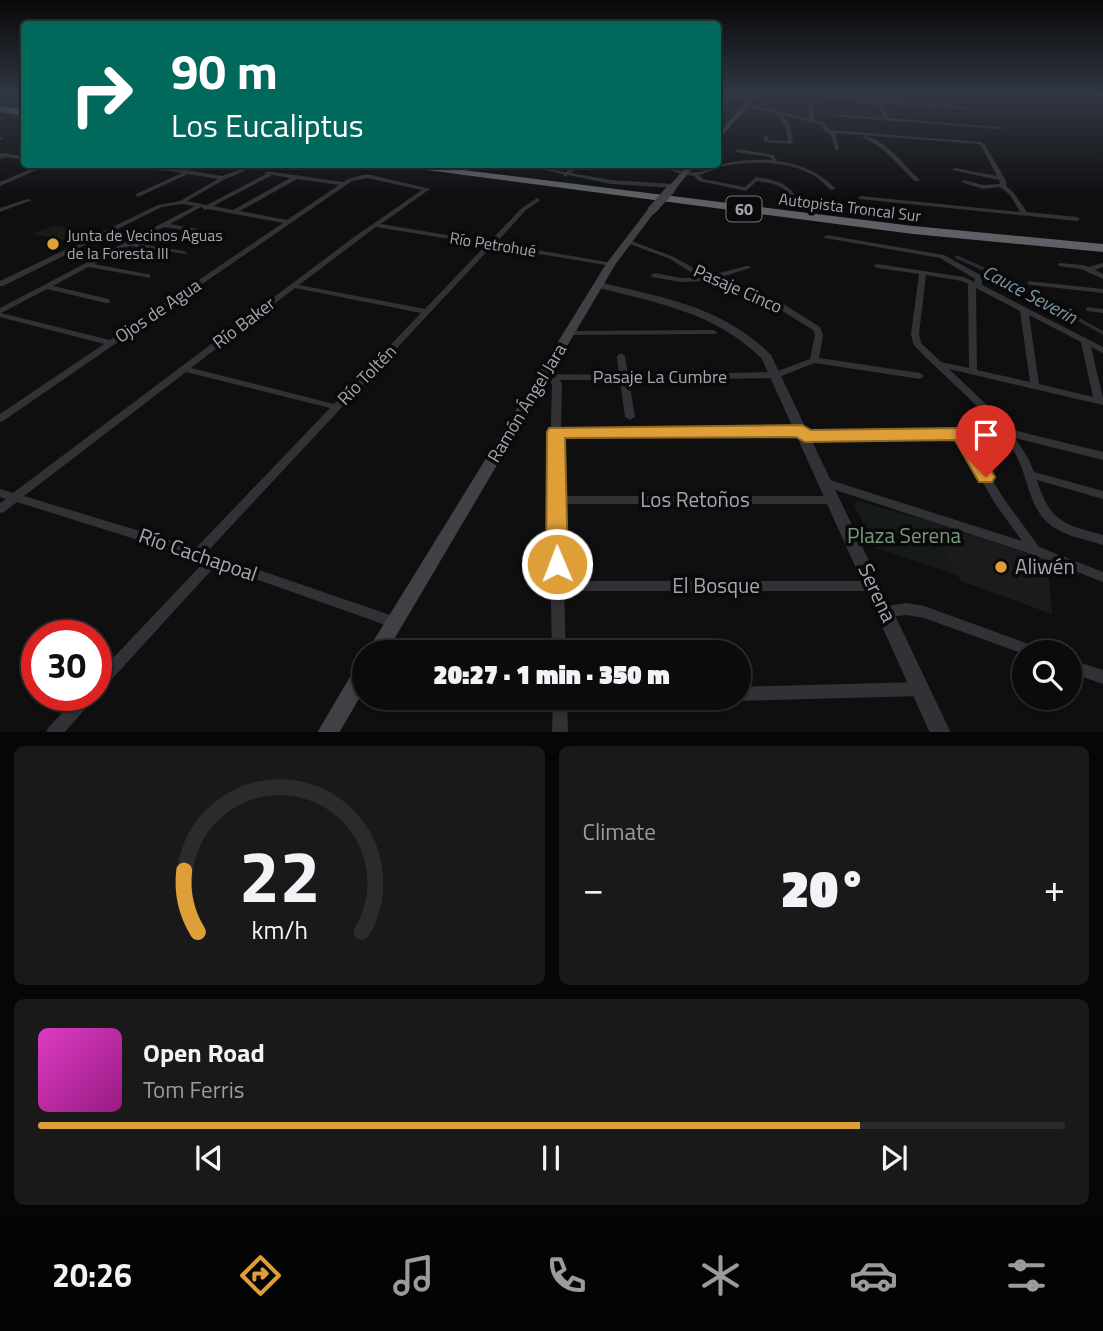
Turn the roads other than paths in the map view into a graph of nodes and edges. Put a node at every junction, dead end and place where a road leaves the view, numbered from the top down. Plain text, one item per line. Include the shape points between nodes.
1 (788, 128) edge
2 (827, 131) joint
3 (841, 132) junction
4 (766, 136) dead end
5 (837, 149) dead end
6 (21, 151) edge
7 (4, 157) edge
8 (776, 162) junction
9 (737, 165) junction
10 (721, 166) edge
11 (39, 168) edge
12 (134, 168) edge
13 (418, 168) edge
14 (458, 168) edge
15 (534, 168) edge
16 (575, 168) edge
17 (670, 168) edge
18 (690, 168) edge
19 (715, 168) edge
20 (243, 170) dead end
21 (955, 170) dead end
22 (190, 172) junction
23 (686, 172) junction
24 (565, 175) junction
25 (696, 175) junction
26 (296, 177) junction
27 (223, 178) junction
28 (1002, 179) junction
29 (917, 180) dead end
30 (347, 182) junction
31 (964, 182) dead end
32 (0, 184) edge
33 (1003, 187) junction
34 (673, 188) junction
35 (833, 189) dead end
36 (138, 195) dead end
37 (861, 198) dead end
38 (29, 200) dead end
39 (537, 200) dead end
40 (182, 202) junction
41 (809, 202) dead end
42 (202, 207) junction
43 (0, 210) edge
44 (234, 212) junction
45 (1026, 214) junction
46 (1077, 219) dead end
47 (289, 222) junction
48 (163, 225) junction
49 (376, 225) junction
50 (214, 233) dead end
51 (827, 237) dead end
52 (1103, 241) edge
53 (629, 242) junction
54 (128, 244) junction
55 (492, 244) junction
56 (1103, 248) edge
57 (184, 253) dead end
58 (1071, 258) dead end
59 (611, 264) junction
60 (87, 265) junction
61 (1060, 265) dead end
62 (1103, 265) edge
63 (877, 266) dead end
64 (748, 267) dead end
65 (1086, 269) junction
66 (923, 272) junction
67 (654, 275) dead end
68 (147, 276) dead end
69 (1103, 277) edge
70 (708, 279) junction
71 (1031, 283) dead end
72 (0, 284) edge
73 (975, 284) junction
74 (599, 285) junction
75 (294, 286) junction
76 (46, 287) junction
77 (1103, 291) edge
78 (106, 301) dead end
79 (1024, 309) junction
80 (1090, 309) dead end
81 (1103, 311) edge
82 (428, 312) junction
83 (0, 313) edge
84 (713, 332) dead end
85 (569, 333) junction
86 (1085, 340) junction
87 (111, 343) junction
88 (1103, 350) edge
89 (621, 356) dead end
90 (814, 360) junction
91 (938, 364) junction
92 (183, 369) junction
93 (973, 372) junction
94 (776, 374) junction
95 (543, 376) junction
96 (920, 376) dead end
97 (623, 377) junction
98 (1035, 386) junction
99 (1101, 401) edge
100 (336, 407) junction
101 (629, 416) dead end
102 (0, 419) edge
103 (556, 432) junction
104 (1006, 432) junction
105 (804, 433) junction
106 (1103, 456) edge
107 (1032, 475) junction
108 (827, 483) junction
109 (0, 493) edge
110 (1103, 495) edge
111 (16, 496) junction
112 (555, 500) junction
113 (834, 500) junction
114 (0, 509) edge
115 (1103, 540) edge
116 (1035, 550) junction
117 (198, 554) junction
118 (214, 560) junction
119 (1103, 577) edge
120 (558, 586) junction
121 (874, 586) junction
122 (885, 611) junction
123 (394, 622) junction
124 (383, 640) edge
125 (559, 640) edge
126 (1012, 644) edge
127 (112, 669) edge
128 (1082, 670) edge
129 (1103, 677) edge
130 (921, 689) junction
131 (352, 691) edge
132 (751, 694) edge
133 (560, 710) edge
134 (73, 711) edge
135 (54, 732) edge
136 (328, 732) edge
137 (560, 732) edge
138 (941, 732) edge

1 - 4 street via 790,143 766,141
2 - 3 street
2 - 5 street via 833,134
3 - 28 street via 979,143
3 - 29 street via 876,141
6 - 7 street
8 - 9 street
8 - 9 street via 772,156 740,150 733,157
8 - 35 street via 803,167
9 - 10 street
11 - 32 street
12 - 22 street
13 - 56 highway, Autopista Troncal Sur / 60 via 934,233
14 - 52 highway, Autopista Troncal Sur / 60 via 962,229
15 - 24 street
16 - 24 street
17 - 23 street
18 - 23 main road, Ramón Ángel Jara
19 - 25 street
20 - 27 street
21 - 28 street
22 - 27 street
22 - 36 street
23 - 25 street
23 - 34 main road, Ramón Ángel Jara
24 - 34 street
25 - 41 street via 746,189 755,179 779,183 793,199
26 - 30 street
26 - 42 street via 269,173
26 - 44 street
27 - 40 street
28 - 33 street
30 - 47 street, Ojos de Agua
30 - 49 street, Río Baker via 367,176 426,189
31 - 33 street
33 - 45 street
34 - 53 main road, Ramón Ángel Jara, bridge
37 - 45 street
38 - 43 street
39 - 55 street, Río Toltén
40 - 42 street
40 - 72 street via 160,206
42 - 44 street
42 - 48 street
44 - 47 street
45 - 46 street
47 - 87 street, Ojos de Agua
48 - 50 street
48 - 54 street
49 - 55 street, Río Petrohué
49 - 75 street, Río Baker
51 - 73 street via 943,256 979,278
53 - 59 main road, Ramón Ángel Jara
53 - 70 street, Pasaje Cinco via 672,258
54 - 57 street
54 - 60 street
55 - 59 street, Río Petrohué
55 - 82 street, Río Toltén
58 - 65 street
59 - 74 main road, Ramón Ángel Jara
60 - 68 street
60 - 76 street
61 - 65 street
62 - 65 street
63 - 66 street
64 - 70 street
65 - 69 street
66 - 73 street
66 - 91 street via 915,339
67 - 70 street via 684,283
70 - 90 street, Pasaje Cinco via 774,302 817,329
71 - 77 street
73 - 79 street
73 - 93 street
74 - 85 main road, Ramón Ángel Jara
74 - 94 street, Serena via 719,321 755,344
75 - 82 street
75 - 92 street, Río Baker
76 - 78 street
76 - 83 street
79 - 86 street
79 - 98 street
80 - 81 street
82 - 100 street, Río Toltén
83 - 87 street
84 - 85 street
85 - 95 main road, Ramón Ángel Jara
86 - 88 street
86 - 99 street
87 - 102 street, Ojos de Agua
89 - 97 street
90 - 94 street
90 - 96 street
91 - 93 street
91 - 104 street
92 - 100 street
92 - 111 street, Río Baker
93 - 98 street
94 - 97 street, Pasaje La Cumbre
94 - 105 street, Serena
95 - 97 street, Pasaje La Cumbre
95 - 103 street via 557,383
95 - 123 main road, Ramón Ángel Jara
97 - 101 street
98 - 99 street
100 - 117 street, Río Toltén
103 - 105 street
103 - 112 street
104 - 106 street
104 - 107 street
105 - 108 street, Serena
105 - 116 street via 960,434
107 - 110 street
107 - 115 street via 1044,512 1063,527
108 - 113 street, Serena
108 - 116 street
109 - 111 street, Río Cachapoal
111 - 114 street, Río Baker
111 - 117 street, Río Cachapoal
112 - 113 street, Los Retoños
112 - 120 street
113 - 121 street, Serena
116 - 119 street
117 - 118 street, Río Cachapoal
118 - 123 street, Río Cachapoal
118 - 127 street
120 - 121 street, El Bosque
120 - 125 street
121 - 122 street, Serena
122 - 126 street via 924,612
122 - 130 street, Serena
123 - 124 main road, Ramón Ángel Jara
128 - 129 street
130 - 132 street
130 - 138 street, Serena
131 - 136 main road
133 - 137 street
134 - 135 street

